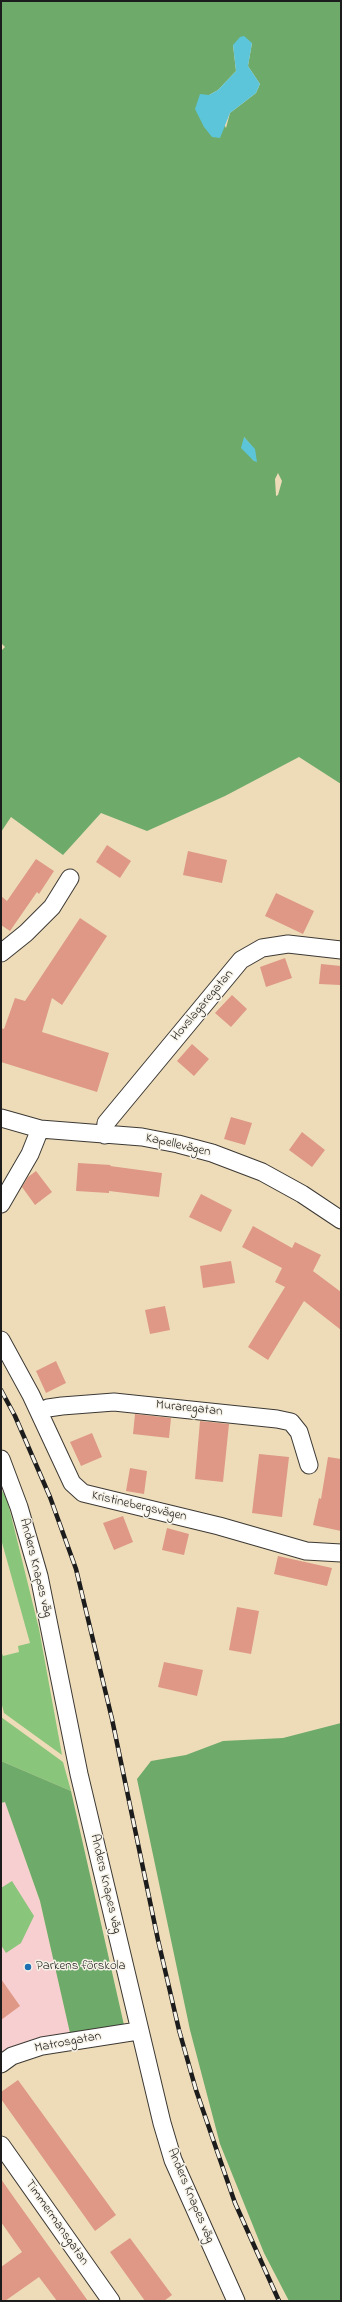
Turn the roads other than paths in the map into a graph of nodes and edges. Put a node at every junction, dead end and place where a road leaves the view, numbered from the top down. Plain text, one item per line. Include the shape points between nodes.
1 (70, 878) dead end
2 (341, 950) edge
3 (1, 953) edge
4 (1, 1118) edge
5 (40, 1129) junction
6 (105, 1135) junction
7 (1, 1204) edge
8 (341, 1220) edge
9 (1, 1340) edge
10 (39, 1412) junction
11 (1, 1460) edge
12 (309, 1465) dead end
13 (341, 1553) edge
14 (138, 2031) junction
15 (1, 2064) edge
16 (1, 2145) edge
17 (111, 2301) edge
18 (236, 2301) edge

1 - 3 street via 52,907
2 - 6 street, Hovslagaregatan via 288,944 262,948 241,960 106,1123
4 - 5 street, Kapellevägen
5 - 6 street, Kapellevägen
5 - 7 street via 30,1154
6 - 8 street, Kapellevägen via 178,1144 212,1153 262,1172
9 - 10 street, Kristinebergsvägen
10 - 12 street, Muraregatan via 62,1406 114,1402 277,1419 291,1422 299,1432
10 - 13 street, Kristinebergsvägen via 72,1483 83,1493 219,1526 306,1551
11 - 14 street, Anders Knapes väg via 19,1507 39,1576 79,1774
14 - 15 street, Matrosgatan via 42,2046 12,2056
14 - 18 street, Anders Knapes väg via 173,2160
16 - 17 street, Timmermansgatan

